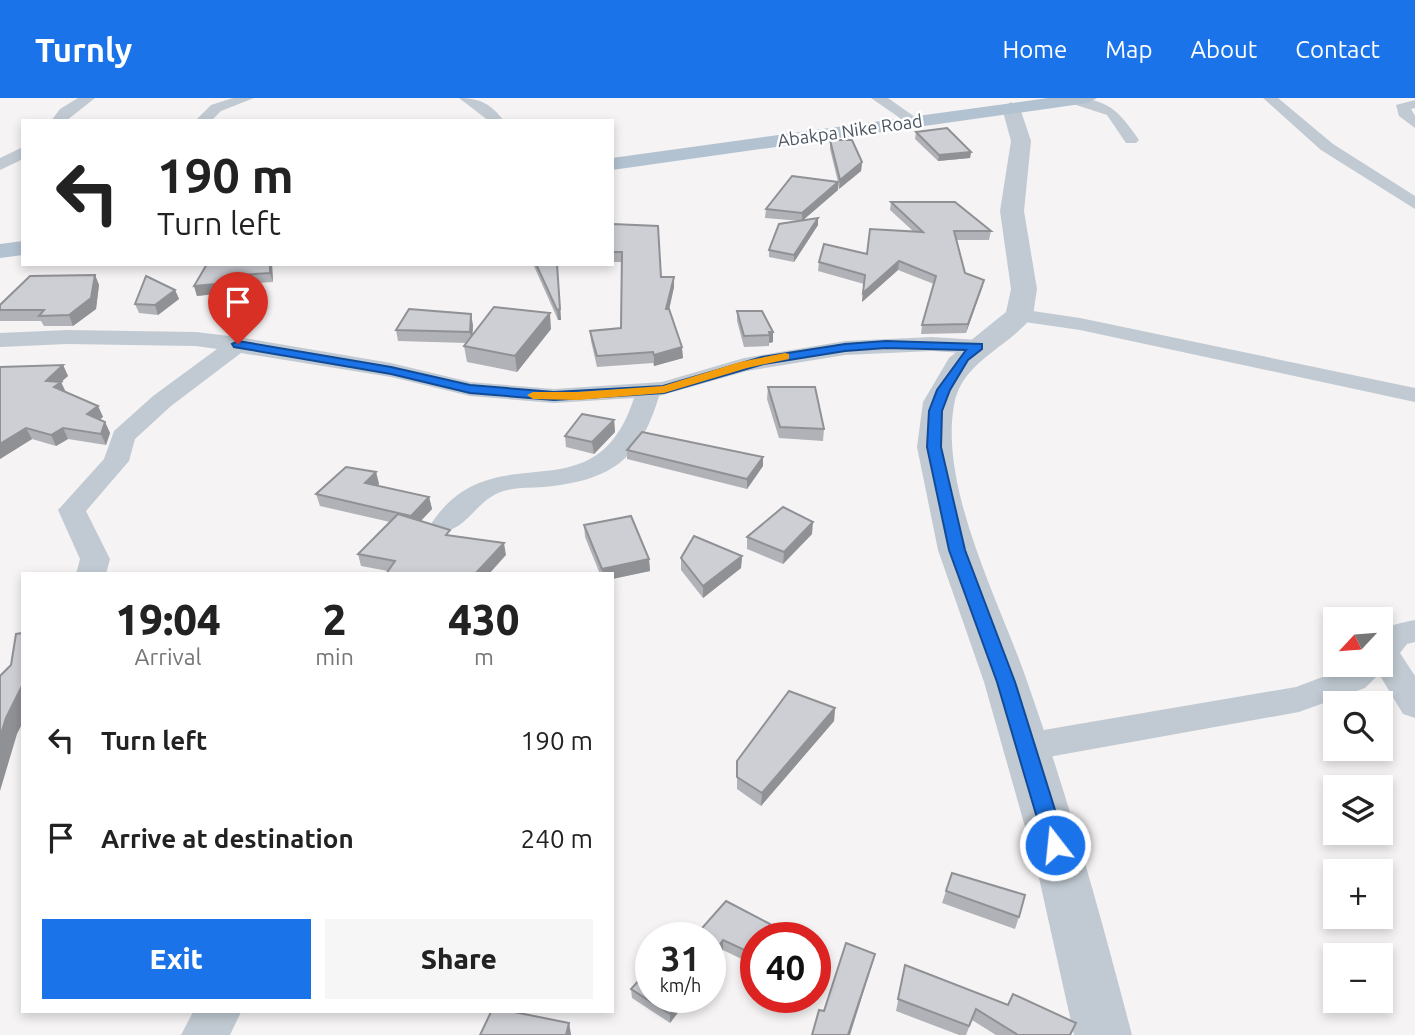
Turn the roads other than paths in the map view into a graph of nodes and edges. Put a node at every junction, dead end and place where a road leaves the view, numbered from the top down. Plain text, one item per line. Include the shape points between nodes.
1 (88, 98) edge
2 (247, 98) edge
3 (467, 98) edge
4 (878, 98) edge
5 (1269, 98) edge
6 (1070, 99) edge
7 (1415, 104) edge
8 (1011, 108) junction
9 (60, 119) edge
10 (204, 119) edge
11 (495, 119) edge
12 (915, 122) junction
13 (1415, 124) edge
14 (1131, 140) dead end
15 (21, 153) edge
16 (614, 164) edge
17 (0, 165) edge
18 (1415, 205) edge
19 (21, 248) edge
20 (0, 251) edge
21 (1020, 315) junction
22 (0, 340) edge
23 (238, 344) junction
24 (978, 347) junction
25 (648, 392) junction
26 (1415, 395) edge
27 (445, 524) dead end
28 (92, 572) edge
29 (1415, 631) edge
30 (1393, 638) edge
31 (1355, 677) edge
32 (1393, 677) edge
33 (1415, 705) edge
34 (1027, 747) junction
35 (218, 1013) edge
36 (204, 1035) edge
37 (1103, 1035) edge

1 - 9 street
2 - 10 street via 216,108
3 - 11 street
4 - 12 street
5 - 18 street via 1327,147
6 - 8 main road, Abakpa Nike Road
6 - 14 street via 1112,113
7 - 13 street via 1403,105
8 - 12 main road, Abakpa Nike Road
8 - 21 street via 1021,141 1012,211 1024,289
12 - 16 main road, Abakpa Nike Road
15 - 17 street
19 - 20 main road
21 - 24 street
21 - 26 street
22 - 23 street via 170,338
23 - 25 street via 487,392 577,396
23 - 28 street via 123,436 116,461 72,510 95,559
24 - 25 street via 845,348 762,360
24 - 34 street via 964,358 943,390 936,411 934,447 957,550
25 - 27 street via 641,418 613,460 583,473 496,484 477,492
29 - 30 street
31 - 34 street via 1299,699
32 - 33 street
34 - 37 street via 1063,869
35 - 36 street

